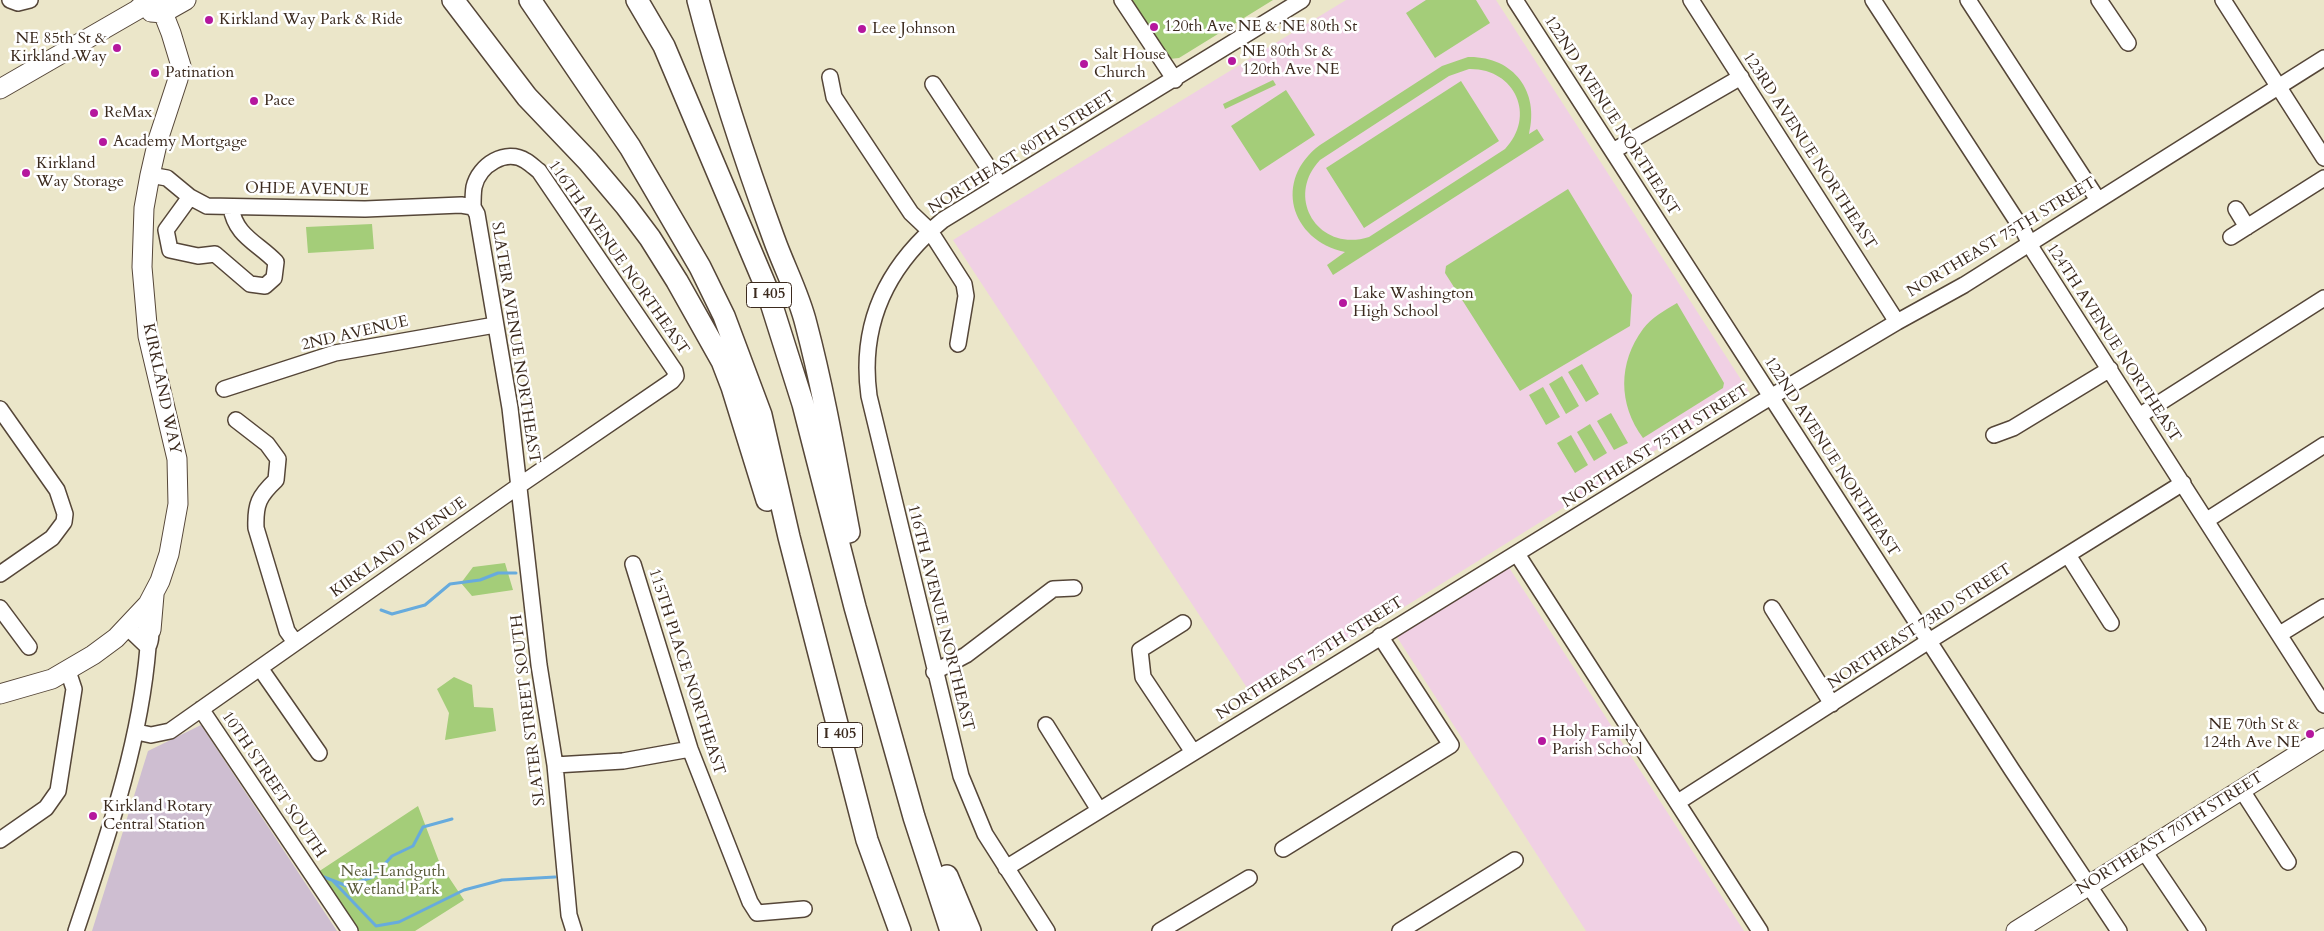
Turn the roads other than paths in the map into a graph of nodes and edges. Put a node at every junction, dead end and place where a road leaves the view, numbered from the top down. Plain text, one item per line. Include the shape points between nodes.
1 (10, 0) edge
2 (30, 0) edge
3 (186, 0) edge
4 (453, 0) edge
5 (530, 0) edge
6 (637, 0) edge
7 (698, 0) edge
8 (1122, 0) edge
9 (1302, 0) edge
10 (1515, 0) edge
11 (1691, 0) edge
12 (1873, 0) edge
13 (1968, 0) edge
14 (2100, 0) edge
15 (2223, 0) edge
16 (164, 4) edge
17 (143, 5) edge
18 (2128, 43) dead end
19 (2324, 58) edge
20 (830, 77) dead end
21 (1741, 77) junction
22 (1175, 80) junction
23 (933, 84) dead end
24 (2279, 88) junction
25 (0, 89) edge
26 (1613, 151) junction
27 (2324, 158) edge
28 (150, 175) junction
29 (2324, 178) edge
30 (1000, 185) junction
31 (190, 196) junction
32 (2098, 200) junction
33 (231, 207) junction
34 (473, 207) junction
35 (2236, 209) dead end
36 (2247, 227) junction
37 (930, 231) junction
38 (2232, 237) dead end
39 (2030, 244) junction
40 (882, 294) joint
41 (2324, 298) edge
42 (1897, 322) junction
43 (495, 325) junction
44 (958, 344) dead end
45 (2110, 369) junction
46 (676, 376) joint
47 (224, 389) dead end
48 (1772, 397) junction
49 (0, 409) edge
50 (2139, 416) junction
51 (236, 420) dead end
52 (1994, 435) dead end
53 (2324, 446) edge
54 (2183, 483) junction
55 (520, 485) junction
56 (2207, 520) junction
57 (789, 537) junction
58 (1517, 554) junction
59 (2068, 555) junction
60 (633, 564) dead end
61 (2, 568) edge
62 (1074, 588) dead end
63 (2324, 607) edge
64 (0, 608) edge
65 (855, 608) junction
66 (1772, 608) dead end
67 (1183, 623) dead end
68 (2111, 623) dead end
69 (141, 630) junction
70 (2280, 634) junction
71 (1380, 636) junction
72 (1929, 641) junction
73 (295, 642) junction
74 (29, 646) dead end
75 (260, 668) junction
76 (68, 671) junction
77 (934, 672) junction
78 (0, 694) edge
79 (1832, 704) junction
80 (2324, 705) edge
81 (201, 709) junction
82 (1046, 724) dead end
83 (137, 732) junction
84 (2324, 738) edge
85 (690, 749) junction
86 (1193, 752) junction
87 (319, 753) dead end
88 (555, 765) junction
89 (2241, 789) junction
90 (1678, 802) junction
91 (1099, 810) junction
92 (914, 817) junction
93 (0, 840) edge
94 (1283, 850) dead end
95 (2144, 851) junction
96 (1515, 860) dead end
97 (2288, 862) dead end
98 (1006, 868) junction
99 (1250, 878) dead end
100 (2089, 885) junction
101 (804, 909) dead end
102 (76, 931) edge
103 (350, 931) edge
104 (574, 931) edge
105 (900, 931) edge
106 (951, 931) edge
107 (970, 931) edge
108 (1047, 931) edge
109 (1160, 931) edge
110 (1400, 931) edge
111 (1760, 931) edge
112 (2016, 931) edge
113 (2119, 931) edge
114 (2198, 931) edge

1 - 2 street via 18,3
3 - 16 main road
4 - 57 highway via 527,97 621,200 678,281 722,361 769,505
5 - 57 highway, I 405 via 630,147 700,267 720,308 761,415
6 - 65 highway, I 405 via 664,46 766,287 803,404
7 - 65 highway via 730,115 806,322 850,537 858,586
8 - 22 street
9 - 22 street, NORTHEAST 80TH STREET
10 - 26 street, 122ND AVENUE NORTHEAST
11 - 21 street, 123RD AVENUE NORTHEAST
12 - 39 street, 124TH AVENUE NORTHEAST
13 - 32 street
14 - 18 street
15 - 24 street
16 - 17 main road
16 - 28 main road, KIRKLAND WAY via 180,66
17 - 25 main road
19 - 24 street, NORTHEAST 75TH STREET
20 - 37 street via 834,97 911,213
21 - 26 street
21 - 42 street, 123RD AVENUE NORTHEAST
22 - 30 street, NORTHEAST 80TH STREET
23 - 30 street
24 - 27 street
24 - 32 street, NORTHEAST 75TH STREET
26 - 48 street, 122ND AVENUE NORTHEAST
28 - 31 street, OHDE AVENUE via 167,178
28 - 69 main road, KIRKLAND WAY via 143,239 144,311 176,459 178,504 169,554
29 - 36 street
30 - 37 street, NORTHEAST 80TH STREET
31 - 33 street, OHDE AVENUE via 207,206
31 - 33 street via 166,230 170,250 198,256 215,254 250,284 266,286 274,278 276,262 241,231 233,220
32 - 39 street, NORTHEAST 75TH STREET
33 - 34 street, OHDE AVENUE
34 - 43 street, SLATER AVENUE NORTHEAST via 478,214
34 - 46 street, 116TH AVENUE NORTHEAST via 474,187 488,165 498,159 512,157 526,160 539,171
35 - 36 street
36 - 38 street
37 - 40 street, NORTHEAST 80TH STREET via 905,257
37 - 44 street via 964,284 966,296
39 - 42 street, NORTHEAST 75TH STREET
39 - 45 street, 124TH AVENUE NORTHEAST
40 - 77 street, 116TH AVENUE NORTHEAST via 869,337 866,376
41 - 50 street
42 - 48 street, NORTHEAST 75TH STREET
43 - 47 street, 2ND AVENUE via 335,353
43 - 55 street, SLATER AVENUE NORTHEAST
45 - 50 street, 124TH AVENUE NORTHEAST
45 - 52 street via 2013,428
46 - 55 street, KIRKLAND AVENUE
48 - 58 street, NORTHEAST 75TH STREET
48 - 72 street, 122ND AVENUE NORTHEAST
49 - 61 street via 57,490 65,514 64,522 52,538
50 - 54 street, 124TH AVENUE NORTHEAST
51 - 73 street via 267,444 278,459 276,480 263,492 255,512 256,528 287,631
53 - 56 street
54 - 56 street, 124TH AVENUE NORTHEAST
54 - 59 street, NORTHEAST 73RD STREET
55 - 73 street, KIRKLAND AVENUE
55 - 88 street, SLATER STREET SOUTH via 539,665
56 - 70 street, 124TH AVENUE NORTHEAST
57 - 105 highway, I 405 via 867,840
58 - 71 street, NORTHEAST 75TH STREET
58 - 90 street
59 - 68 street
59 - 72 street, NORTHEAST 73RD STREET
60 - 85 street, 115TH PLACE NORTHEAST
62 - 77 street via 1053,589 966,655
63 - 70 street
64 - 74 street
65 - 92 highway, I 405
66 - 79 street
67 - 86 street via 1140,650 1143,677
69 - 76 main road, KIRKLAND WAY
69 - 83 street
70 - 80 street, 124TH AVENUE NORTHEAST
71 - 86 street, NORTHEAST 75TH STREET
71 - 94 street via 1451,746
72 - 79 street, NORTHEAST 73RD STREET
72 - 100 street, 122ND AVENUE NORTHEAST via 2055,838
73 - 75 street, KIRKLAND AVENUE
75 - 81 street, KIRKLAND AVENUE
75 - 87 street
76 - 78 main road, KIRKLAND WAY via 35,685
76 - 93 street via 74,689 61,781 52,801
77 - 98 street, 116TH AVENUE NORTHEAST via 964,784 985,834
79 - 90 street, NORTHEAST 73RD STREET
81 - 83 street, KIRKLAND AVENUE via 170,731 151,735
81 - 103 street, 10TH STREET SOUTH
82 - 91 street
83 - 102 street via 114,816
84 - 89 main road, NORTHEAST 70TH STREET
85 - 88 street via 623,761
85 - 101 street, 115TH PLACE NORTHEAST via 757,913
86 - 91 street, NORTHEAST 75TH STREET
88 - 104 street, SLATER STREET SOUTH via 569,915
89 - 95 main road, NORTHEAST 70TH STREET
89 - 97 street
90 - 111 street
91 - 98 street, NORTHEAST 75TH STREET
92 - 106 highway, I 405
92 - 107 highway via 932,836
95 - 100 main road, NORTHEAST 70TH STREET
95 - 114 street
96 - 110 street
98 - 108 street, 116TH AVENUE NORTHEAST
99 - 109 street
100 - 112 main road, NORTHEAST 70TH STREET
100 - 113 street, 122ND AVENUE NORTHEAST

